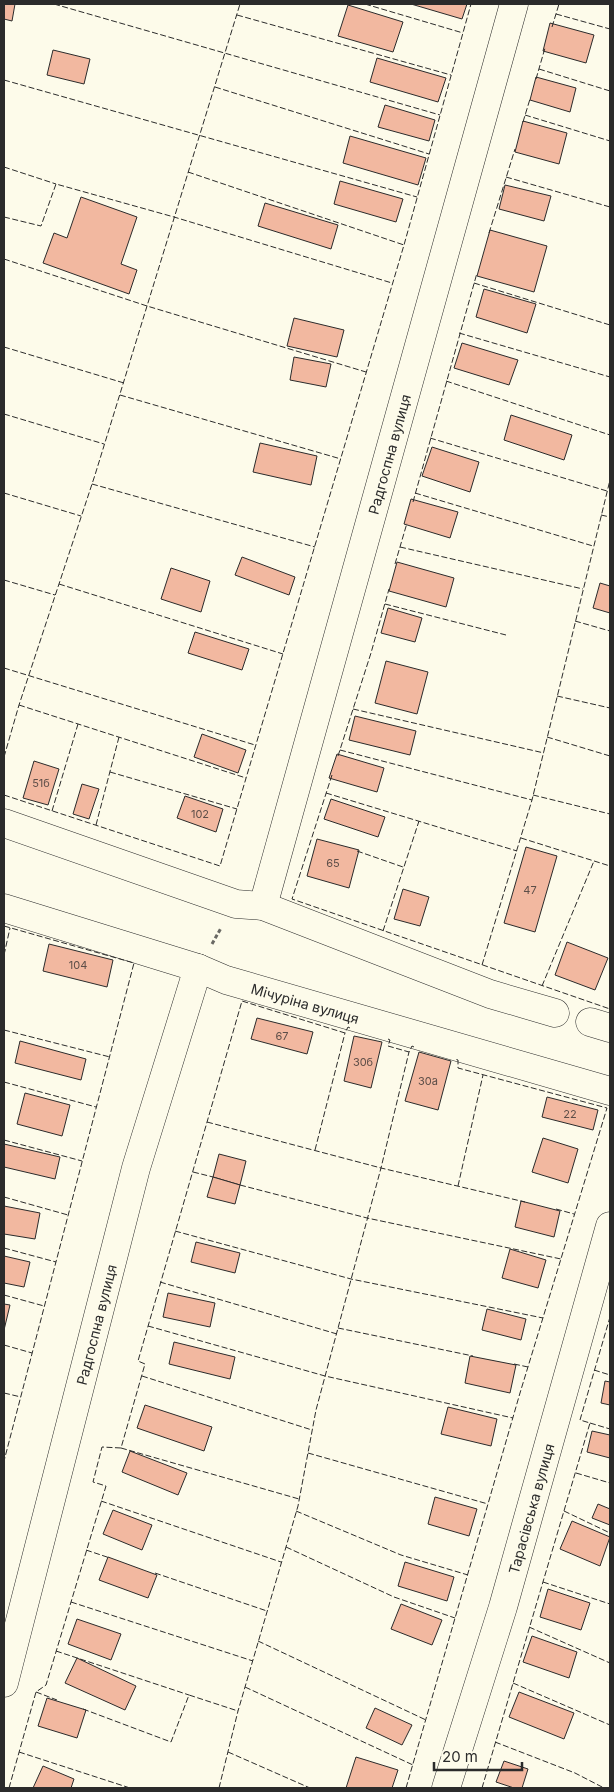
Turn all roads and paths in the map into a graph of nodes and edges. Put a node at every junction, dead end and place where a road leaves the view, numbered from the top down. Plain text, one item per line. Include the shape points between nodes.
1 (514, 4) edge
2 (4, 823) edge
3 (236, 904) junction
4 (262, 906) junction
5 (4, 908) edge
6 (198, 968) junction
7 (555, 1013) dead end
8 (610, 1091) edge
9 (610, 1226) edge
10 (4, 1683) edge
11 (446, 1788) edge

1 - 4 street, Радгоспна вулиця
2 - 3 street
3 - 4 street
3 - 6 path
4 - 7 street via 490,994
5 - 6 street, Мічуріна вулиця
6 - 8 street, Мічуріна вулиця via 226,980
6 - 10 street, Радгоспна вулиця via 136,1168
9 - 11 street, Тарасівська вулиця via 503,1607

